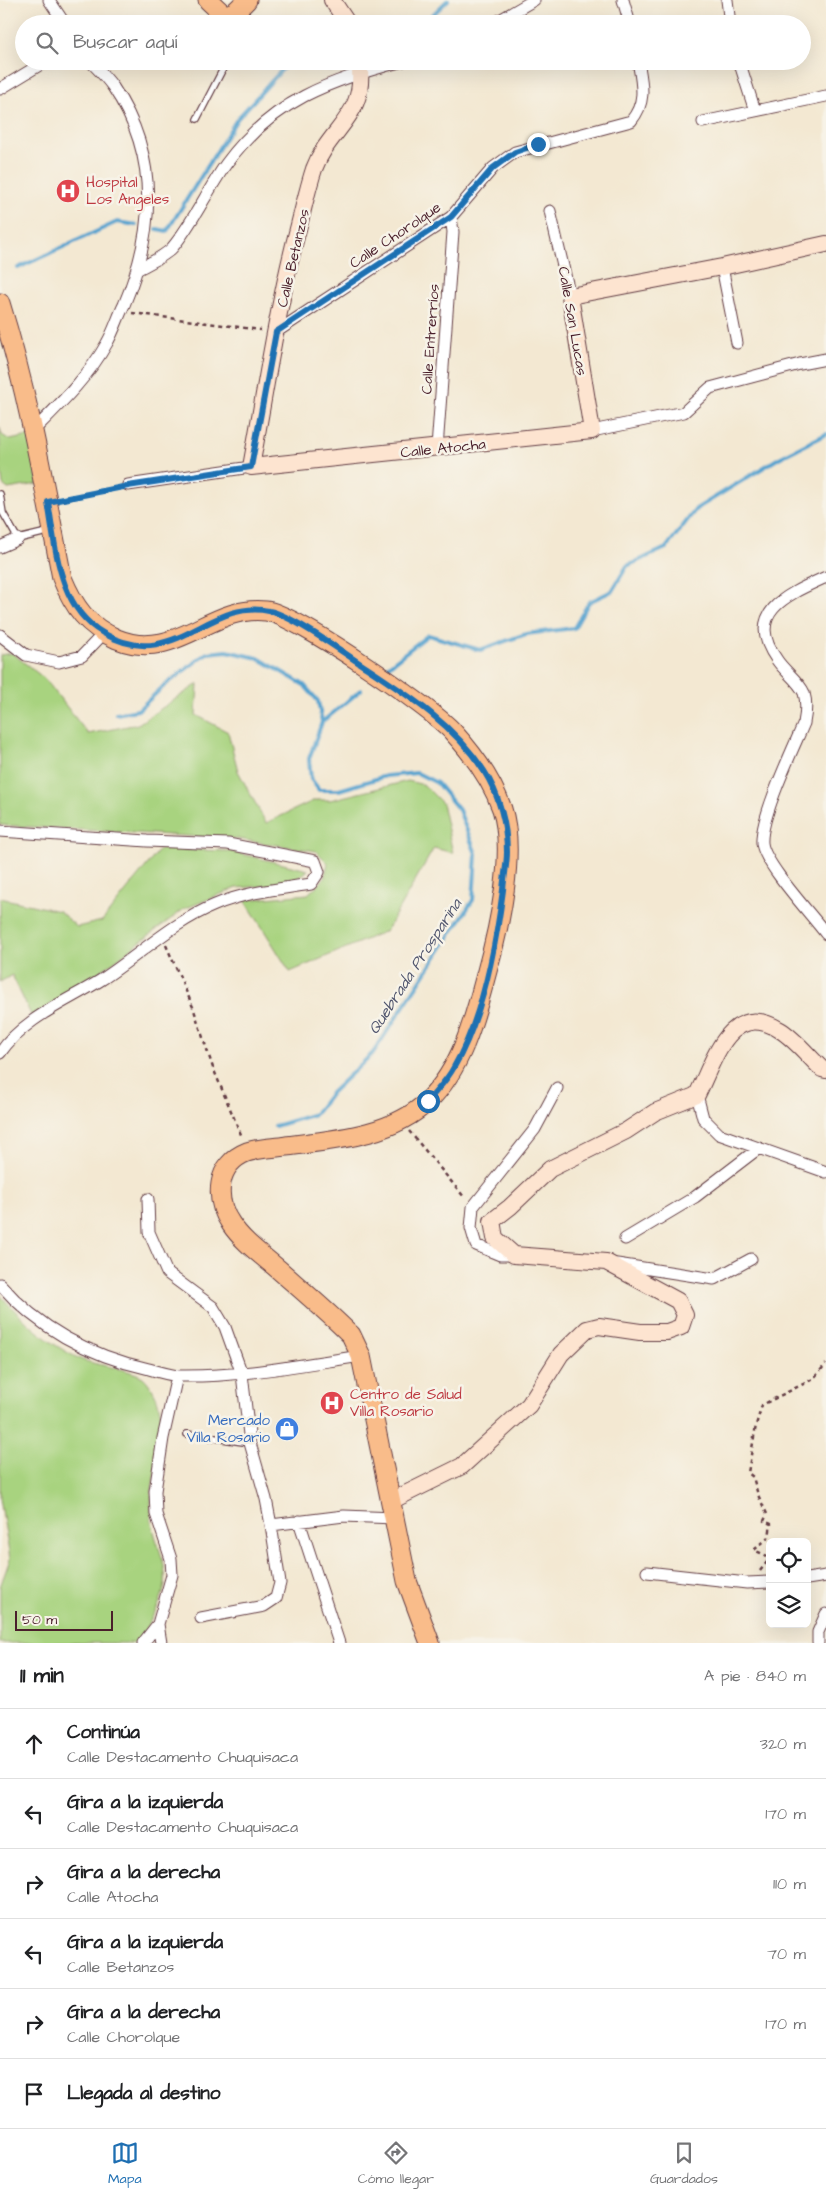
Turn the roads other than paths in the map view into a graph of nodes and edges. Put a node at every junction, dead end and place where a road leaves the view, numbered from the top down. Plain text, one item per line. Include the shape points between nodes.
1 (49, 0) edge
2 (208, 0) edge
3 (247, 0) edge
4 (332, 0) edge
5 (534, 0) edge
6 (623, 0) edge
7 (727, 0) edge
8 (59, 15) edge
9 (223, 15) edge
10 (232, 15) edge
11 (342, 15) edge
12 (508, 15) edge
13 (627, 15) edge
14 (729, 15) edge
15 (31, 70) edge
16 (98, 70) edge
17 (223, 70) edge
18 (354, 70) edge
19 (360, 70) edge
20 (639, 70) edge
21 (742, 70) edge
22 (0, 89) edge
23 (826, 96) edge
24 (756, 111) junction
25 (197, 119) dead end
26 (703, 122) dead end
27 (550, 211) dead end
28 (451, 217) junction
29 (826, 244) edge
30 (722, 267) junction
31 (137, 270) junction
32 (570, 296) junction
33 (0, 303) edge
34 (276, 332) junction
35 (737, 343) dead end
36 (826, 359) edge
37 (34, 430) junction
38 (592, 432) junction
39 (437, 448) junction
40 (251, 467) junction
41 (128, 486) road end
42 (0, 494) edge
43 (53, 531) junction
44 (18, 539) junction
45 (0, 548) edge
46 (826, 577) edge
47 (104, 633) junction
48 (3, 640) edge
49 (0, 831) edge
50 (826, 934) edge
51 (0, 1053) edge
52 (826, 1070) edge
53 (557, 1088) dead end
54 (697, 1096) junction
55 (759, 1148) junction
56 (826, 1172) edge
57 (148, 1199) dead end
58 (625, 1239) dead end
59 (514, 1255) junction
60 (751, 1259) dead end
61 (606, 1262) junction
62 (0, 1284) edge
63 (361, 1356) junction
64 (242, 1374) junction
65 (177, 1376) junction
66 (187, 1434) dead end
67 (250, 1443) junction
68 (393, 1510) junction
69 (299, 1521) junction
70 (271, 1525) junction
71 (647, 1572) dead end
72 (826, 1576) edge
73 (811, 1578) edge
74 (766, 1582) edge
75 (826, 1614) edge
76 (201, 1618) dead end
77 (158, 1624) junction
78 (144, 1643) edge
79 (161, 1643) edge
80 (340, 1643) edge
81 (430, 1643) edge
82 (818, 1643) edge

1 - 8 street
2 - 9 main road
3 - 10 main road
4 - 11 street
5 - 12 street
6 - 13 street
7 - 14 street
15 - 22 street
16 - 31 street via 113,86 137,132 148,177 148,214
17 - 25 lane
18 - 31 street via 297,98 263,122 226,164 171,249
19 - 34 street, Calle Betanzos via 359,97 349,118 328,143 314,168 290,260
20 - 28 street, Calle Chorolque via 643,93 640,110 631,121 515,152 493,168
21 - 24 street
23 - 24 street
24 - 26 street
27 - 32 street, Calle San Lucas
28 - 34 street, Calle Chorolque
28 - 39 street, Calle Entrerríos
29 - 30 street
30 - 32 street
30 - 35 street
31 - 37 street via 107,344 73,391
32 - 38 street, Calle San Lucas
33 - 37 main road
34 - 40 street, Calle Betanzos
36 - 38 street, Calle Atocha via 710,388 684,412
37 - 43 main road
38 - 39 street, Calle Atocha
39 - 40 street, Calle Atocha
40 - 41 street, Calle Atocha
42 - 44 lane via 3,513
43 - 44 lane
43 - 47 main road via 62,578 71,600 85,620
44 - 45 street
46 - 50 street via 786,596 768,615 765,637 776,660 803,692 807,708 804,723 764,821 762,844 772,864
47 - 48 street via 82,656 59,662 26,655
47 - 63 main road via 128,644 150,646 169,642 228,616 250,610 270,611 321,638 403,692 451,729 485,772 502,811 507,852 498,932 474,1020 454,1068 428,1101 400,1121 364,1133 247,1152 229,1167 221,1181 220,1200 229,1222 351,1335
49 - 51 street via 146,842 228,844 315,861 319,872 311,884 241,895 213,906 26,1025
52 - 54 street via 780,1029 752,1020 741,1022 728,1034
53 - 59 street via 535,1129 473,1207 471,1228 476,1245 500,1255
54 - 55 street via 703,1118 719,1134
54 - 59 street via 655,1112 626,1131 550,1169 492,1221 494,1238
55 - 56 street
55 - 58 street via 695,1197
57 - 64 street via 149,1232 167,1273 213,1307 225,1327
59 - 61 street
60 - 61 street via 714,1279
61 - 68 street via 678,1301 685,1315 681,1327 667,1332 599,1326 587,1329 561,1354 530,1405 462,1466
62 - 65 street via 45,1325 82,1348 130,1365
63 - 64 street
63 - 68 main road
64 - 65 street
64 - 67 street
65 - 77 street via 155,1491 156,1514 171,1559 172,1575
66 - 67 lane
67 - 70 street
68 - 69 street
68 - 81 main road via 407,1581
69 - 70 street
69 - 80 street
70 - 76 street via 280,1583 276,1598 264,1606
71 - 74 street
72 - 73 street
75 - 82 street via 818,1632
77 - 78 street
77 - 79 street

